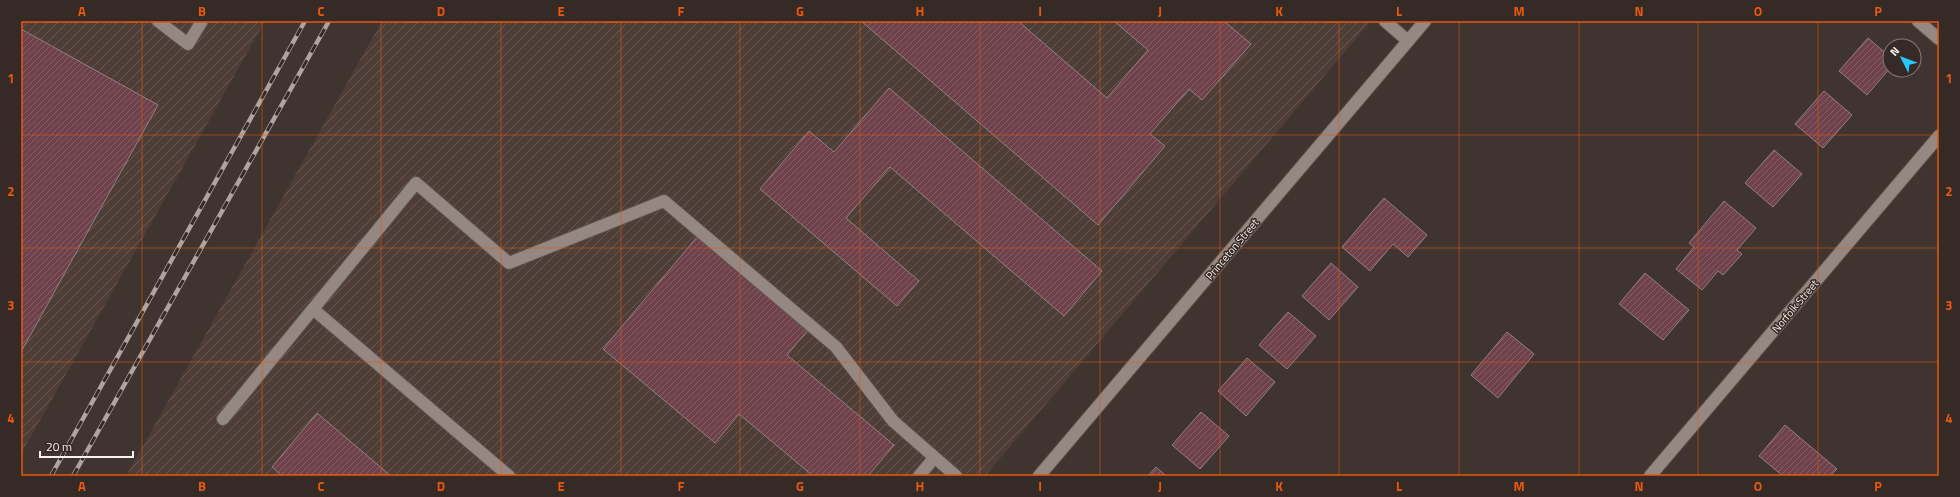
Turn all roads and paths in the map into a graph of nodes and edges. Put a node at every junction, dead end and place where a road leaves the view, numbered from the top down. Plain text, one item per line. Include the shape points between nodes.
1 (158, 21) edge
2 (202, 21) edge
3 (1385, 21) edge
4 (1425, 21) edge
5 (1918, 21) edge
6 (1939, 39) edge
7 (1408, 41) junction
8 (1939, 136) edge
9 (313, 309) junction
10 (223, 420) dead end
11 (934, 458) junction
12 (509, 476) edge
13 (919, 476) edge
14 (956, 476) edge
15 (1039, 476) edge
16 (1650, 476) edge

1 - 2 street via 188,44
3 - 7 street
4 - 7 street, Princeton Street
5 - 6 street
7 - 15 street, Princeton Street
8 - 16 street, Norfolk Street
9 - 10 street
9 - 11 street via 416,183 509,263 664,201 836,346 893,421
9 - 12 street
11 - 13 street
11 - 14 street

